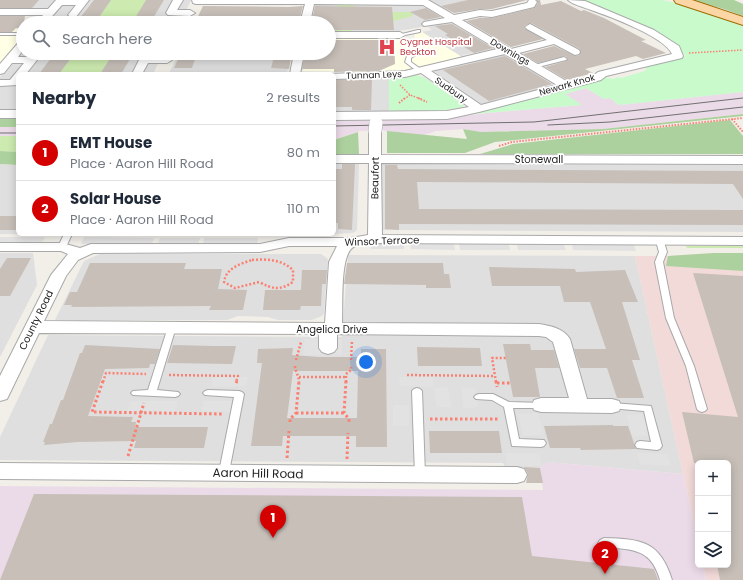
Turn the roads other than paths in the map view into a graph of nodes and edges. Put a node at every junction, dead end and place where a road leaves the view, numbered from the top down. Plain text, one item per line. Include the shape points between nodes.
1 (178, 0) edge
2 (521, 0) edge
3 (573, 0) edge
4 (680, 0) edge
5 (60, 1) edge
6 (83, 1) edge
7 (196, 1) edge
8 (310, 1) junction
9 (345, 1) edge
10 (535, 1) edge
11 (0, 12) edge
12 (51, 12) junction
13 (190, 13) junction
14 (480, 13) junction
15 (73, 15) dead end
16 (47, 16) edge
17 (188, 16) edge
18 (307, 16) edge
19 (452, 19) junction
20 (743, 21) edge
21 (428, 24) dead end
22 (530, 27) dead end
23 (418, 31) dead end
24 (0, 34) edge
25 (16, 34) edge
26 (336, 35) edge
27 (400, 35) joint
28 (551, 39) junction
29 (507, 50) junction
30 (575, 52) dead end
31 (16, 53) edge
32 (413, 55) dead end
33 (564, 59) dead end
34 (10, 60) junction
35 (16, 60) edge
36 (16, 60) edge
37 (32, 60) edge
38 (32, 60) edge
39 (144, 60) edge
40 (167, 60) edge
41 (298, 60) edge
42 (534, 66) junction
43 (421, 70) junction
44 (0, 72) edge
45 (22, 72) edge
46 (138, 72) edge
47 (162, 72) edge
48 (296, 72) edge
49 (336, 76) edge
50 (16, 79) edge
51 (0, 83) edge
52 (567, 86) junction
53 (478, 109) junction
54 (0, 114) edge
55 (16, 114) edge
56 (336, 116) edge
57 (376, 123) junction
58 (336, 159) edge
59 (375, 159) junction
60 (743, 160) edge
61 (65, 240) edge
62 (375, 240) junction
63 (660, 241) junction
64 (743, 241) edge
65 (351, 242) junction
66 (0, 247) edge
67 (80, 253) junction
68 (33, 327) junction
69 (172, 328) junction
70 (331, 329) junction
71 (328, 348) dead end
72 (3, 384) edge
73 (417, 391) dead end
74 (136, 393) dead end
75 (152, 393) junction
76 (208, 393) dead end
77 (175, 394) dead end
78 (479, 397) dead end
79 (504, 403) junction
80 (580, 405) junction
81 (541, 406) joint
82 (612, 406) joint
83 (702, 409) dead end
84 (541, 443) dead end
85 (640, 445) dead end
86 (0, 471) edge
87 (224, 472) junction
88 (420, 475) junction
89 (517, 475) dead end
90 (604, 543) dead end
91 (666, 580) edge

1 - 13 street via 171,13
2 - 10 street
2 - 14 street via 482,8
3 - 52 street, Newark Knok via 625,19 656,36 679,54
4 - 20 main road
5 - 6 street
5 - 12 street
6 - 15 street
7 - 8 street, Downings
7 - 13 street
8 - 9 street, Downings
8 - 18 street
9 - 19 street, Downings via 425,2
10 - 14 street via 531,5 492,14
11 - 12 street
12 - 16 street
13 - 17 street
14 - 19 street
19 - 21 street
19 - 29 street, Downings
22 - 28 street
23 - 27 lane
24 - 25 lane
26 - 27 street
28 - 29 street, Tunnan Leys
28 - 30 street
29 - 42 street, Downings
29 - 43 street, Tunnan Leys
31 - 34 street
32 - 43 lane via 409,57 408,62
33 - 42 lane
34 - 35 street
34 - 44 street
36 - 37 street
38 - 45 street
39 - 46 street
40 - 47 street
41 - 48 street
42 - 52 street, Downings
43 - 49 street, Tunnan Leys via 397,75
43 - 53 street, Sudbury
50 - 51 street via 13,83
52 - 53 street, Newark Knok
53 - 57 street, Newark Knok
54 - 55 street
56 - 57 street, Newark Knok
57 - 59 street, Beaufort
58 - 59 street, Stonewall
59 - 60 street, Stonewall
59 - 62 street, Beaufort
61 - 66 street
61 - 67 street
62 - 63 street, Winsor Terrace
62 - 65 street, Winsor Terrace
63 - 64 street, Winsor Terrace
63 - 83 lane via 663,252 659,262 670,318 690,366
65 - 67 street, Winsor Terrace via 289,242 260,248 100,248
65 - 70 street via 344,247 338,262
67 - 68 street, County Road via 73,257 59,275
68 - 69 street, Angelica Drive
68 - 72 street, County Road
69 - 70 street, Angelica Drive
69 - 75 lane
70 - 71 street
70 - 80 street, Angelica Drive via 551,332 561,339
73 - 88 lane
74 - 75 lane
75 - 77 lane
76 - 87 lane via 239,394
78 - 79 lane via 493,397
79 - 81 lane
79 - 84 lane via 510,416 515,443
80 - 81 street
80 - 82 street
82 - 85 lane via 648,408 658,446
86 - 87 street, Aaron Hill Road
87 - 88 street, Aaron Hill Road
88 - 89 street, Aaron Hill Road
90 - 91 lane via 644,548 659,559

